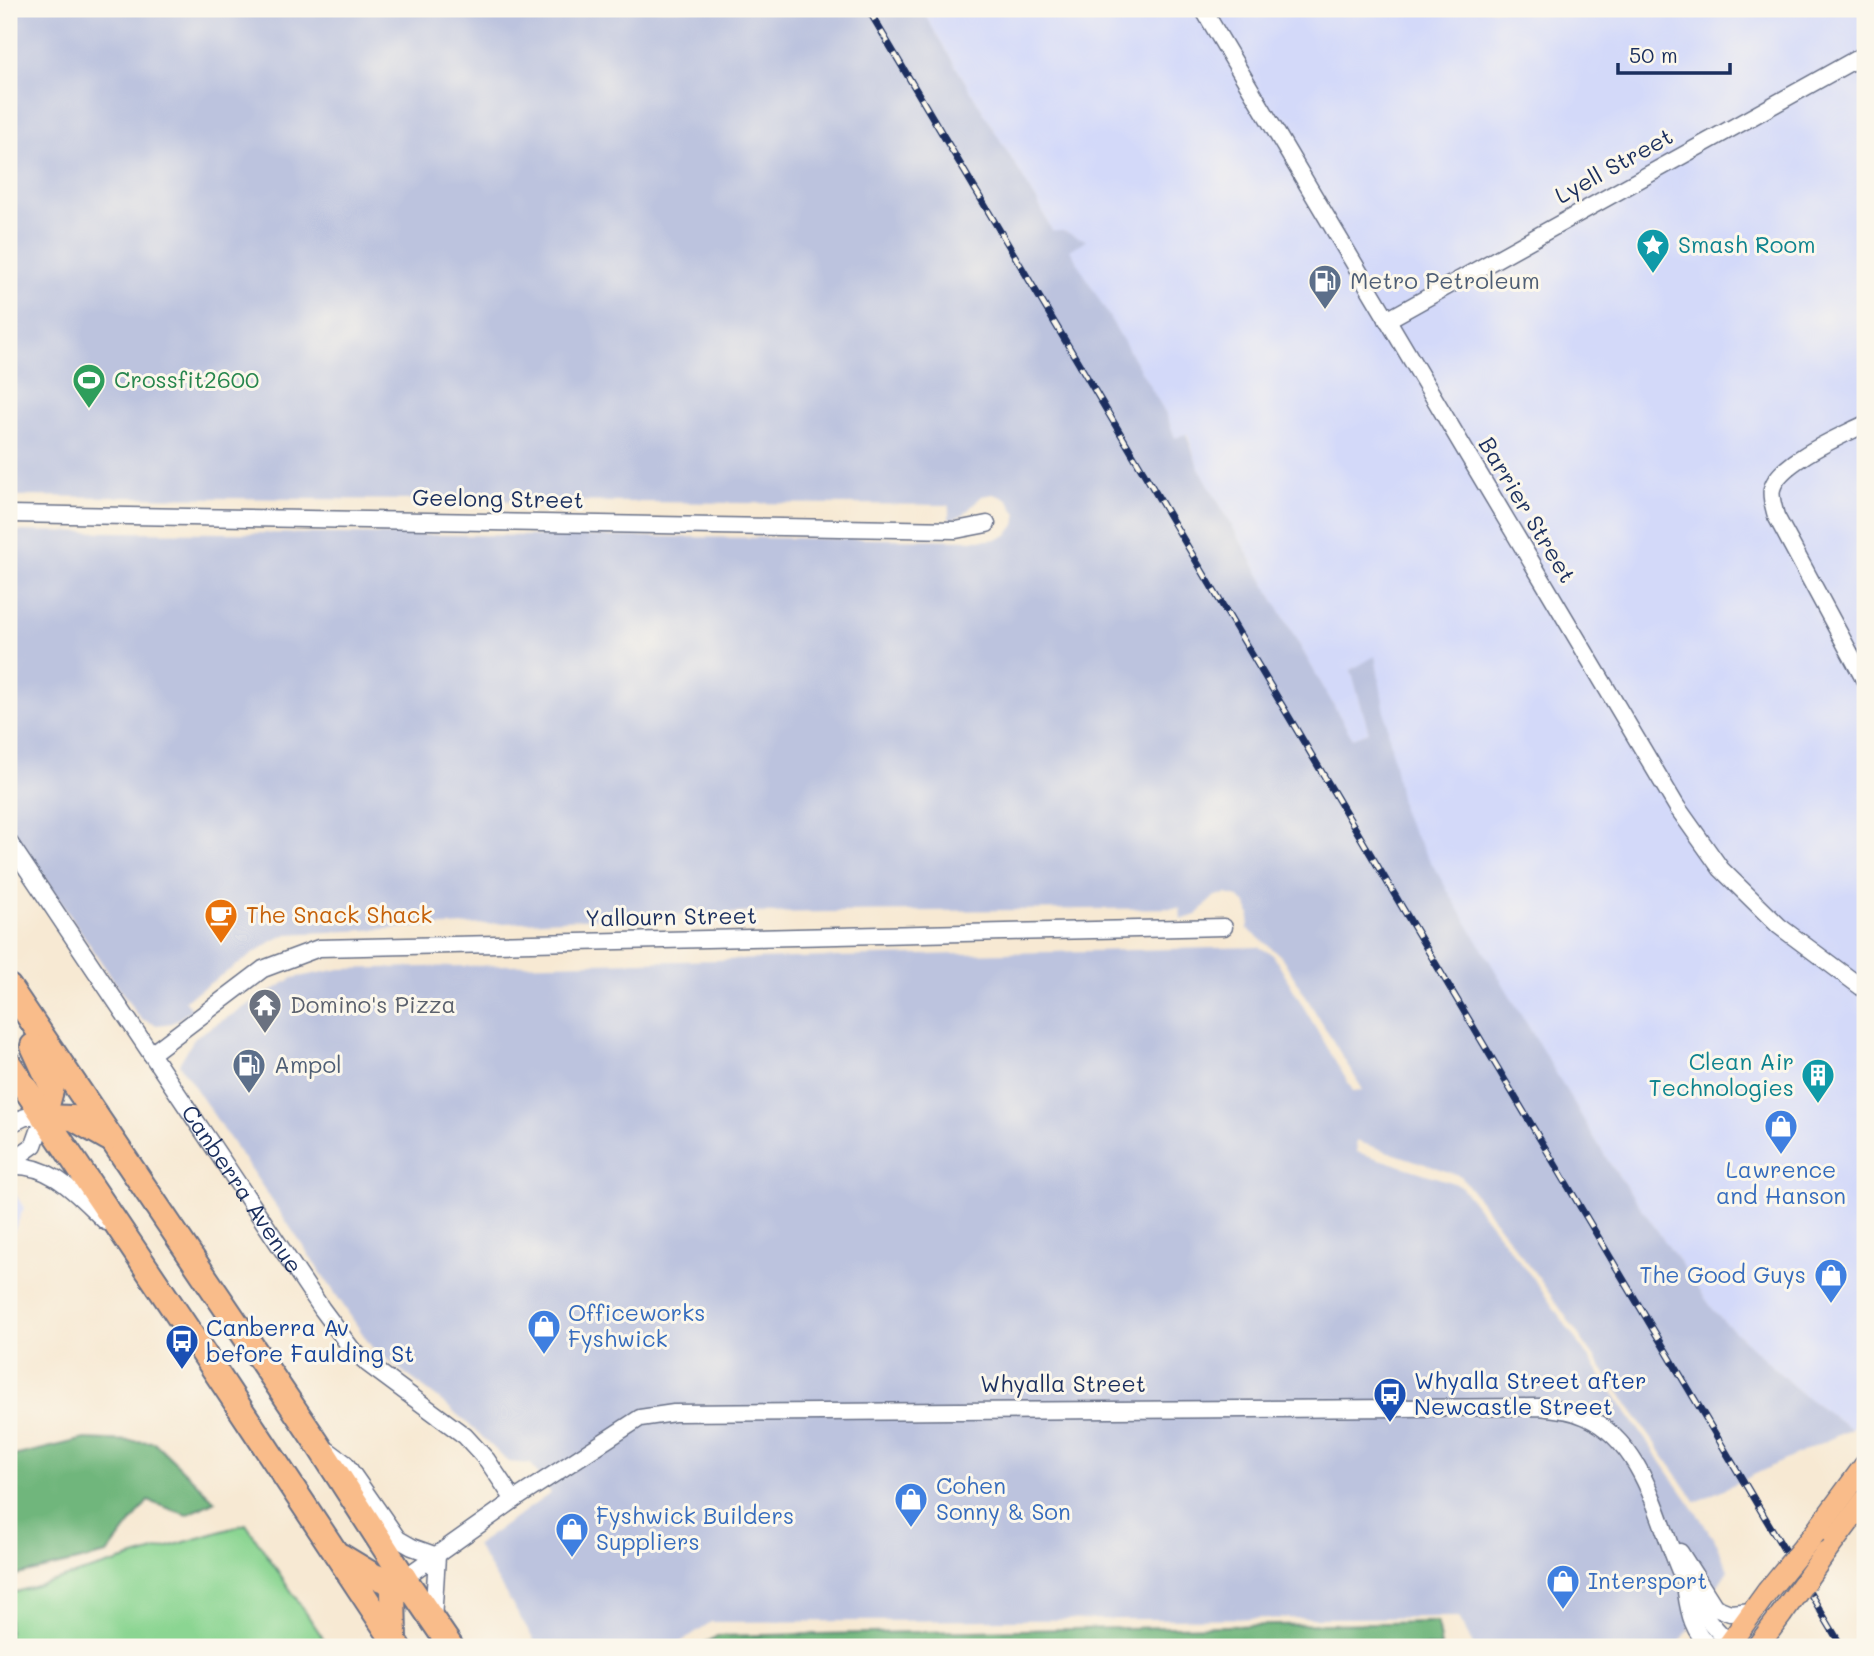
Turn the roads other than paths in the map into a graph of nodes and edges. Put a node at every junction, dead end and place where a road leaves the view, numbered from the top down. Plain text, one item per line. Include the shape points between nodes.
1 (1203, 9) edge
2 (1865, 54) edge
3 (1387, 320) junction
4 (1865, 424) edge
5 (9, 514) edge
6 (987, 524) dead end
7 (1858, 651) edge
8 (1865, 681) edge
9 (9, 842) edge
10 (1224, 927) dead end
11 (9, 987) edge
12 (1865, 990) edge
13 (9, 995) edge
14 (151, 1054) junction
15 (9, 1064) edge
16 (44, 1117) junction
17 (9, 1125) edge
18 (113, 1141) junction
19 (9, 1164) edge
20 (133, 1248) junction
21 (317, 1443) junction
22 (1865, 1465) edge
23 (514, 1500) junction
24 (1865, 1500) edge
25 (1666, 1532) junction
26 (333, 1552) junction
27 (437, 1556) junction
28 (404, 1578) junction
29 (1683, 1579) junction
30 (1753, 1611) junction
31 (1690, 1615) junction
32 (433, 1621) junction
33 (396, 1645) edge
34 (1726, 1646) edge
35 (451, 1647) edge
36 (1693, 1647) edge
37 (1757, 1647) edge

1 - 3 street, Barrier Street
2 - 3 street, Lyell Street
3 - 12 street, Barrier Street via 1677,807 1721,869 1779,926
4 - 7 street via 1781,472 1772,489 1776,516
5 - 6 street, Geelong Street via 956,530
7 - 8 street
9 - 14 street, Canberra Avenue
10 - 14 street, Yallourn Street via 319,948 262,969
11 - 18 highway
13 - 16 highway via 52,1087
14 - 23 street, Canberra Avenue via 351,1348 465,1436
15 - 16 highway
16 - 17 street via 25,1117
16 - 18 highway via 73,1118
16 - 19 street via 34,1145
16 - 20 highway
18 - 21 highway
19 - 20 street via 34,1166 53,1176
20 - 26 highway
21 - 27 street via 345,1463 398,1539
21 - 28 highway
22 - 30 main road, bridge
23 - 25 street, Whyalla Street via 640,1418 674,1412 1539,1407 1587,1417 1613,1435 1638,1469
23 - 27 street, Whyalla Street
24 - 37 main road, bridge
25 - 29 street, Whyalla Street
25 - 30 street, Whyalla Street via 1715,1607 1730,1613
26 - 28 highway via 387,1581
26 - 33 highway
27 - 28 street, Whyalla Street
27 - 32 street
28 - 32 highway
28 - 33 highway via 393,1591
29 - 31 street, Whyalla Street
29 - 34 street, Whyalla Street
30 - 34 main road
31 - 34 street, Whyalla Street via 1701,1637
31 - 36 street, Whyalla Street
32 - 35 highway

